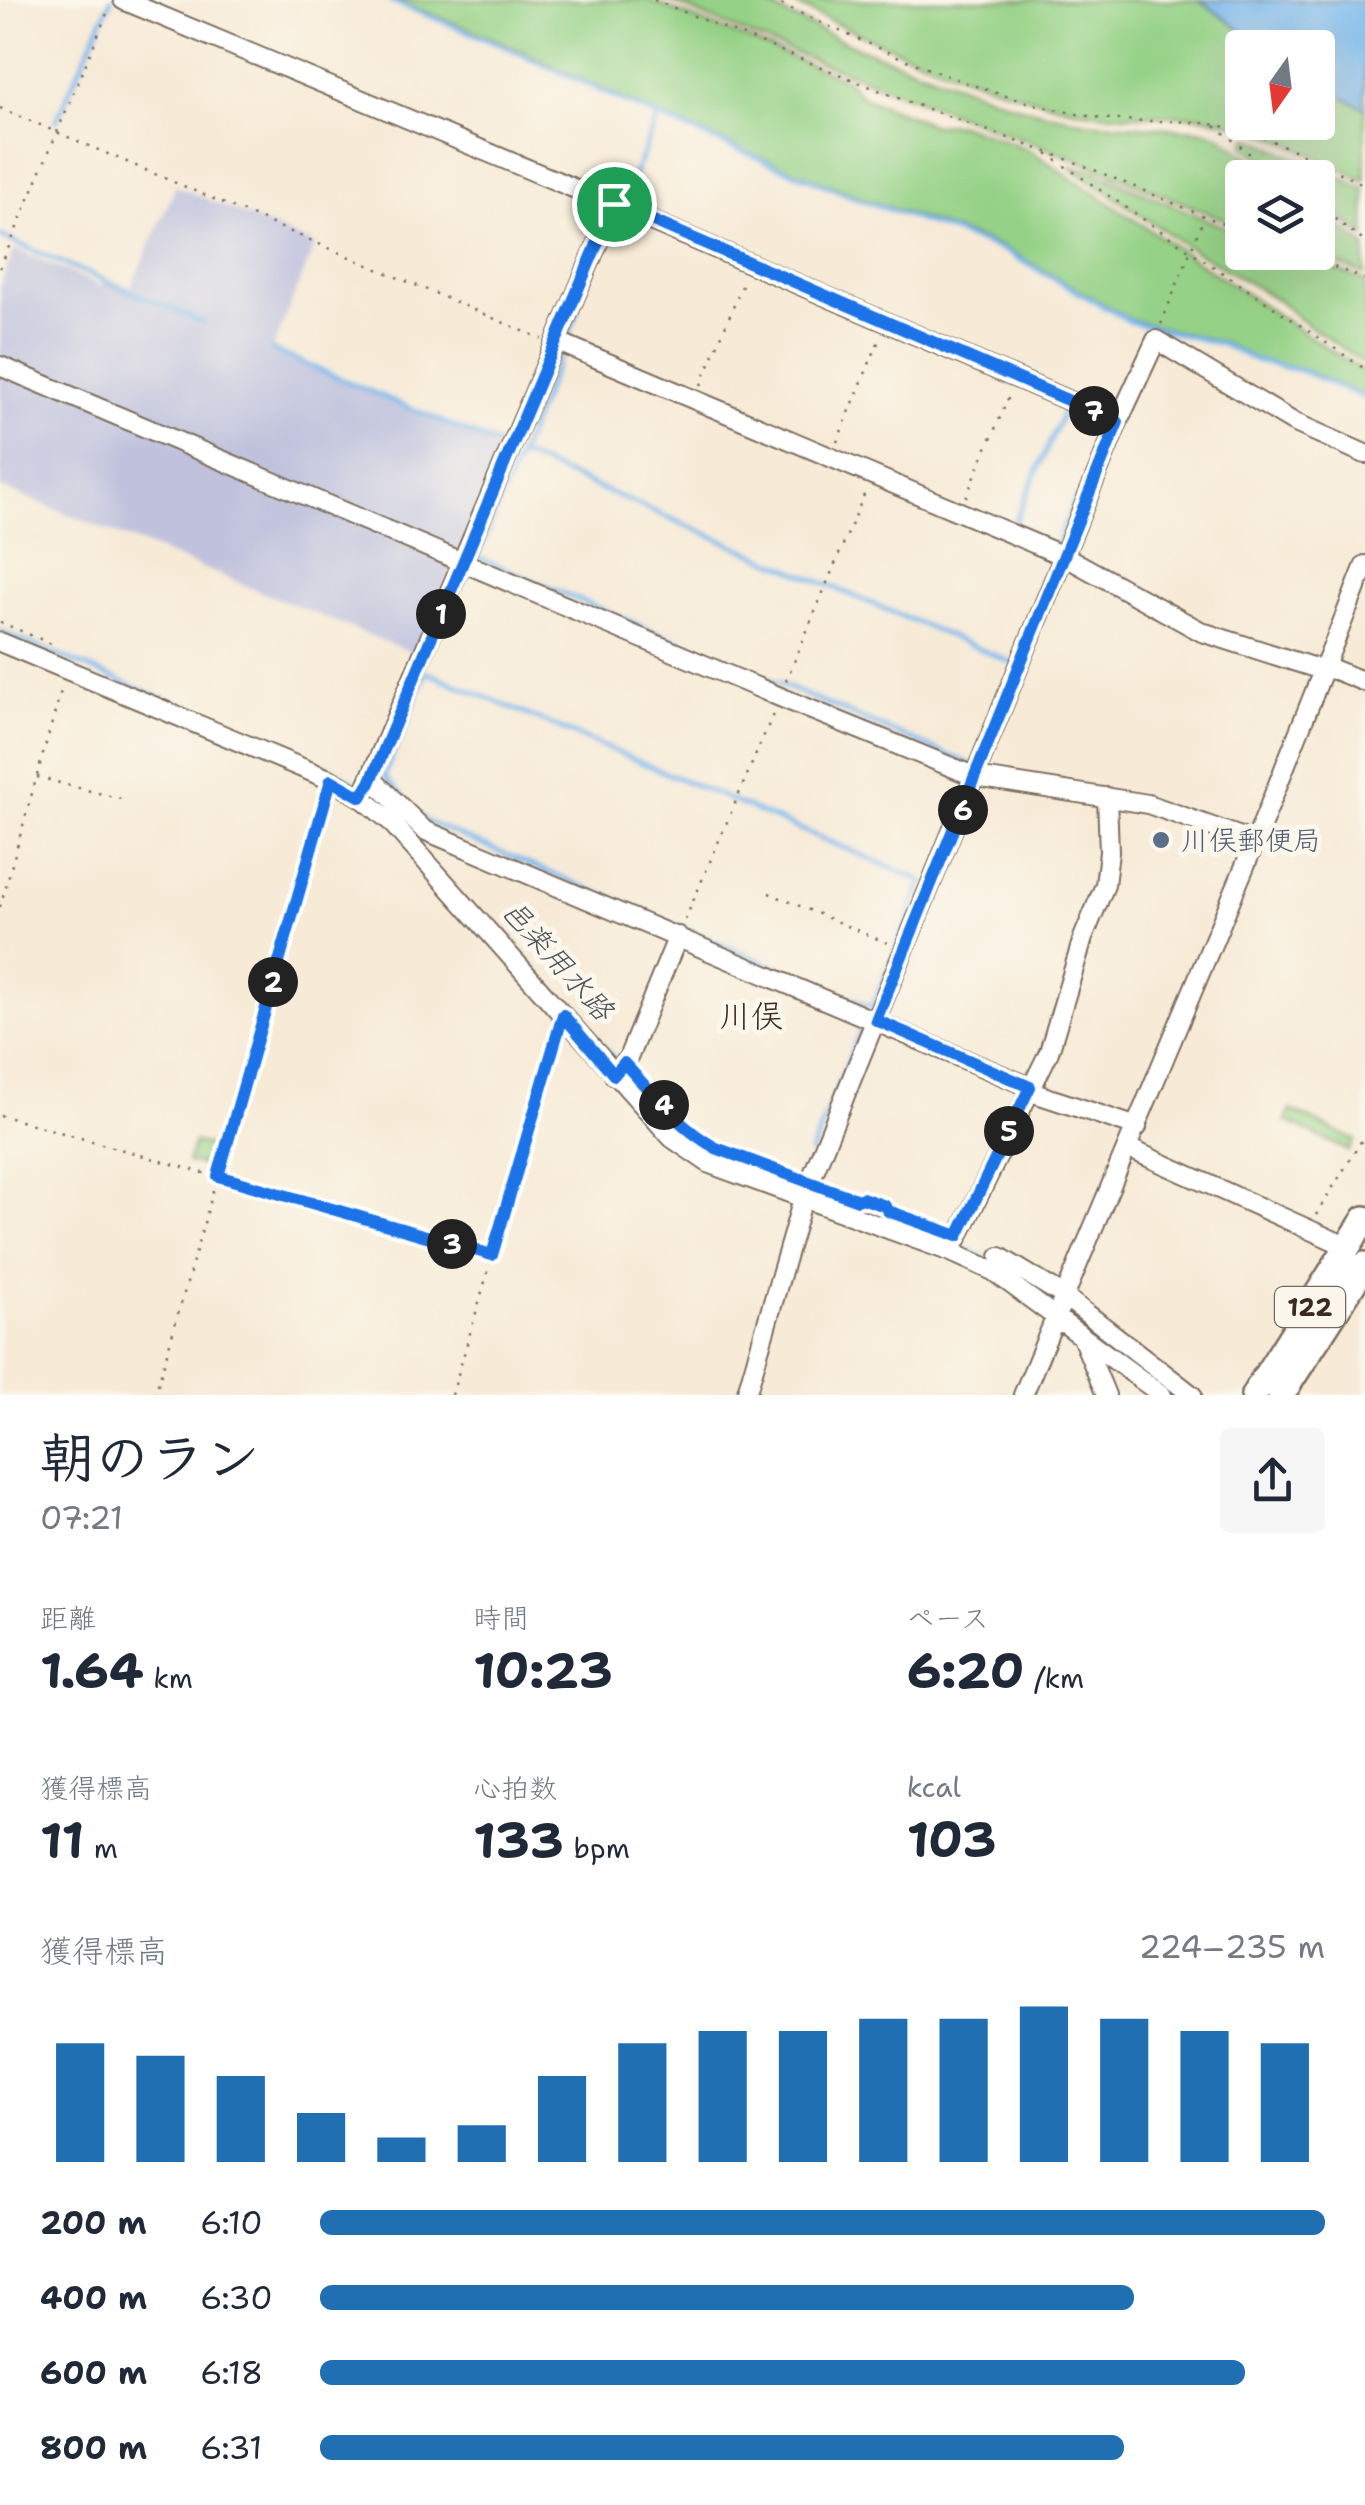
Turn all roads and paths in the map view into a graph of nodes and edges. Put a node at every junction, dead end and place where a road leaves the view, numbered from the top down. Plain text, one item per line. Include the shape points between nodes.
1 (113, 0) edge
2 (122, 0) edge
3 (654, 0) edge
4 (772, 0) edge
5 (0, 108) edge
6 (1212, 124) junction
7 (57, 133) junction
8 (1044, 152) junction
9 (1257, 160) edge
10 (1365, 185) edge
11 (614, 204) junction
12 (1204, 218) junction
13 (1335, 219) edge
14 (1225, 226) edge
15 (1365, 242) edge
16 (1189, 253) junction
17 (752, 264) junction
18 (1335, 267) edge
19 (0, 268) edge
20 (1365, 279) edge
21 (886, 322) junction
22 (1158, 331) dead end
23 (556, 343) junction
24 (0, 366) edge
25 (1365, 369) edge
26 (1017, 378) junction
27 (694, 400) junction
28 (1118, 422) junction
29 (1365, 454) edge
30 (830, 457) junction
31 (960, 512) junction
32 (1066, 557) junction
33 (464, 562) junction
34 (1365, 565) edge
35 (0, 642) edge
36 (1325, 669) junction
37 (67, 670) junction
38 (1365, 682) edge
39 (37, 776) junction
40 (976, 777) junction
41 (372, 779) junction
42 (331, 780) junction
43 (361, 797) junction
44 (1106, 797) junction
45 (121, 798) dead end
46 (1255, 842) junction
47 (769, 893) dead end
48 (0, 907) edge
49 (678, 936) junction
50 (905, 950) junction
51 (563, 1015) junction
52 (876, 1020) junction
53 (614, 1075) junction
54 (1029, 1089) junction
55 (0, 1115) edge
56 (1137, 1126) junction
57 (1365, 1136) edge
58 (1128, 1148) junction
59 (218, 1176) junction
60 (842, 1194) dead end
61 (802, 1199) junction
62 (888, 1211) dead end
63 (1365, 1218) edge
64 (1308, 1229) junction
65 (950, 1252) junction
66 (492, 1255) junction
67 (1356, 1256) edge
68 (1000, 1257) dead end
69 (1064, 1296) junction
70 (1055, 1316) junction
71 (1082, 1337) junction
72 (155, 1395) edge
73 (452, 1395) edge
74 (746, 1395) edge
75 (1023, 1395) edge
76 (1106, 1395) edge
77 (1162, 1395) edge
78 (1192, 1395) edge
79 (1254, 1395) edge
80 (1282, 1395) edge

1 - 7 path
2 - 11 street
3 - 8 path
4 - 6 path via 1010,97 1096,118
5 - 7 path
6 - 9 path
6 - 10 path via 1255,133
7 - 19 path
7 - 23 path
8 - 12 path
8 - 16 path
11 - 17 street
11 - 23 street
12 - 14 path
12 - 16 path
13 - 15 path
16 - 22 path
16 - 25 path
17 - 21 street
17 - 27 path
18 - 20 path
21 - 26 street
21 - 30 path
23 - 27 street
23 - 33 street
24 - 33 street
26 - 28 street
26 - 31 path
27 - 30 street
28 - 29 street via 1156,340 1293,422
28 - 32 street
30 - 31 street
31 - 32 street
32 - 36 street via 1202,632
32 - 40 street
33 - 40 street
33 - 41 street
34 - 36 street
35 - 37 street
36 - 38 street
36 - 46 street
37 - 39 path
37 - 42 street
39 - 45 path
39 - 48 path
40 - 44 street
40 - 50 street
41 - 43 street
41 - 49 street via 424,830
42 - 43 street
42 - 59 path
43 - 51 street via 390,820
44 - 46 street via 1148,804
44 - 54 street via 1105,886
46 - 56 street
47 - 50 path
49 - 52 street
49 - 53 street via 628,1058
50 - 52 street
51 - 53 street
51 - 66 path
52 - 54 street
52 - 61 street
53 - 61 street via 672,1138 710,1164
54 - 56 street
54 - 65 street
55 - 59 path
56 - 58 street
57 - 64 path
58 - 64 street
58 - 69 street
59 - 66 path
59 - 72 path
60 - 62 path
61 - 65 street
61 - 74 street
63 - 67 highway, 122
64 - 67 street
65 - 70 street via 993,1271
66 - 73 path
67 - 79 highway, 122
67 - 80 highway, 122
68 - 69 street
69 - 70 street
69 - 78 street
70 - 71 street
70 - 75 street
71 - 76 street
71 - 77 street

